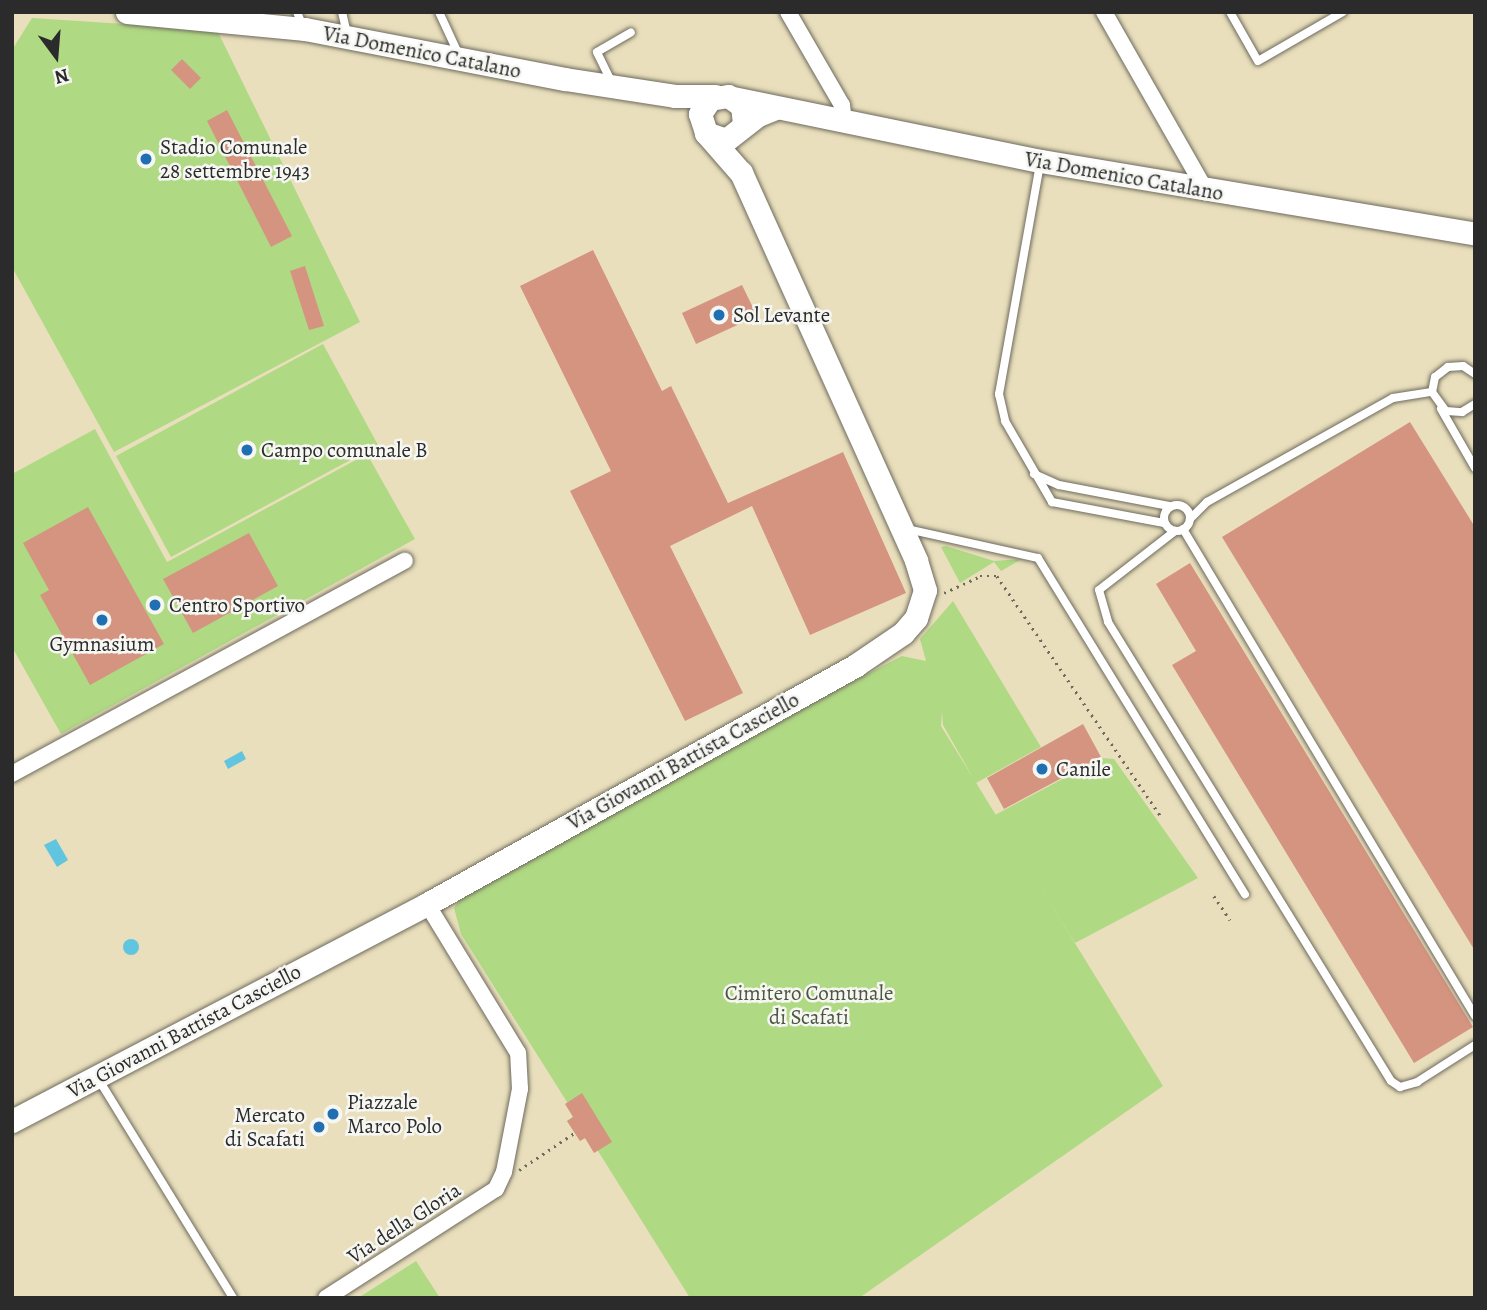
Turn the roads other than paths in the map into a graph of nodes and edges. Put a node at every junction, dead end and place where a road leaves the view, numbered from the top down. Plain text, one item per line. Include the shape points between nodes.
1 (127, 12) edge
2 (342, 12) edge
3 (439, 12) edge
4 (788, 12) edge
5 (1104, 12) edge
6 (1230, 12) edge
7 (1343, 12) edge
8 (301, 21) edge
9 (631, 32) dead end
10 (348, 36) junction
11 (461, 59) junction
12 (613, 86) junction
13 (675, 96) junction
14 (724, 97) junction
15 (775, 108) junction
16 (844, 122) junction
17 (703, 127) junction
18 (743, 127) junction
19 (1041, 161) junction
20 (741, 173) junction
21 (1206, 191) junction
22 (1475, 234) edge
23 (1475, 374) edge
24 (1432, 393) junction
25 (1475, 404) edge
26 (1439, 407) junction
27 (1475, 468) edge
28 (1034, 474) junction
29 (1208, 502) junction
30 (1182, 505) junction
31 (1169, 506) junction
32 (1190, 519) junction
33 (1164, 523) junction
34 (902, 528) junction
35 (1179, 530) junction
36 (405, 561) dead end
37 (12, 774) edge
38 (1245, 894) dead end
39 (426, 904) junction
40 (1475, 1016) edge
41 (1475, 1045) edge
42 (97, 1076) junction
43 (12, 1121) edge
44 (233, 1298) edge
45 (326, 1298) edge

1 - 8 street, Via Domenico Catalano
2 - 10 lane
3 - 11 lane
4 - 16 street via 842,105
5 - 21 street
6 - 7 lane via 1258,61
8 - 10 street, Via Domenico Catalano
9 - 12 lane via 597,52
10 - 11 street, Via Domenico Catalano
11 - 12 street, Via Domenico Catalano
12 - 13 street, Via Domenico Catalano
13 - 14 street, Via Domenico Catalano
13 - 17 street
14 - 15 street, Via Domenico Catalano
14 - 17 street via 702,108
14 - 18 street via 742,106
15 - 16 street, Via Domenico Catalano
15 - 18 street
16 - 19 street, Via Domenico Catalano
17 - 18 street via 726,140
17 - 20 street
18 - 20 street
19 - 21 street, Via Domenico Catalano
19 - 28 lane via 999,394 1005,421
20 - 34 street
21 - 22 street, Via Domenico Catalano
23 - 24 lane via 1463,366 1448,366 1435,377
24 - 26 lane
24 - 29 lane via 1393,398
25 - 26 lane via 1454,413
26 - 27 lane
28 - 31 lane via 1052,483
28 - 33 lane via 1046,495 1061,506
29 - 30 lane
29 - 32 lane
30 - 31 lane
30 - 32 lane
31 - 33 lane
32 - 35 lane
33 - 35 lane
34 - 38 lane via 1038,558
34 - 39 street, Via Giovanni Battista Casciello via 925,590 916,618 883,648
35 - 40 lane
35 - 41 lane via 1099,590 1108,622 1391,1081 1400,1087 1417,1082
36 - 37 street
39 - 42 street, Via Giovanni Battista Casciello
39 - 45 street, Via della Gloria via 517,1053 520,1089 502,1181
42 - 43 street, Via Giovanni Battista Casciello
42 - 44 lane

